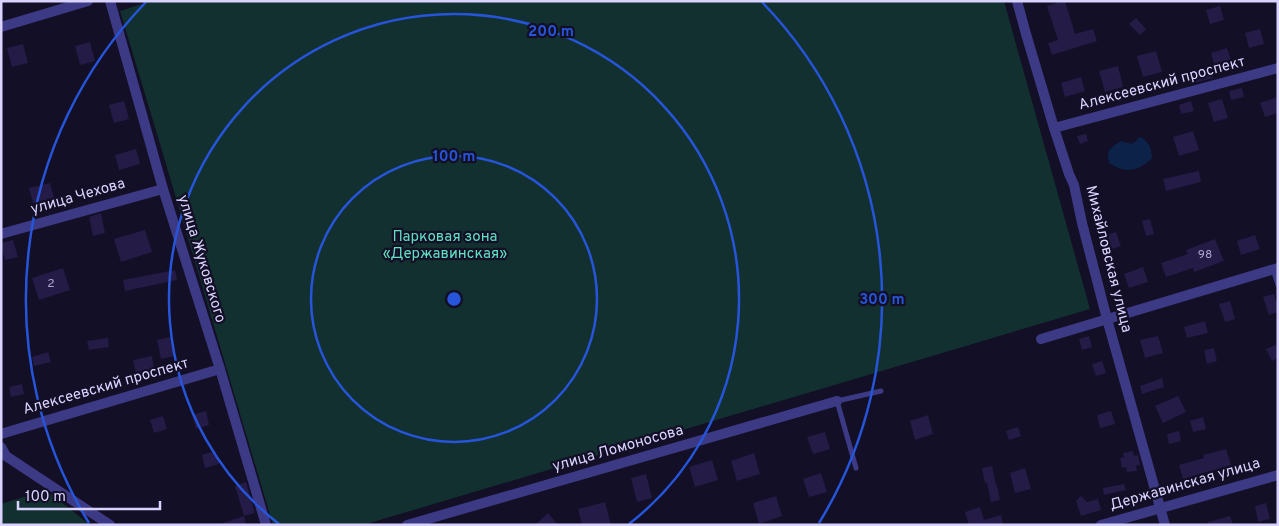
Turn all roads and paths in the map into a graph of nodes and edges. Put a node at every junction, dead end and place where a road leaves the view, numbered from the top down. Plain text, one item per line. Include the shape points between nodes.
1 (88, 1) edge
2 (110, 1) edge
3 (1018, 1) edge
4 (1, 27) edge
5 (1278, 68) edge
6 (1054, 128) junction
7 (163, 189) junction
8 (1, 234) edge
9 (1276, 269) edge
10 (1278, 285) edge
11 (1107, 319) junction
12 (1042, 340) dead end
13 (220, 369) junction
14 (881, 391) dead end
15 (837, 401) junction
16 (1, 434) edge
17 (1, 447) edge
18 (856, 468) dead end
19 (1278, 475) edge
20 (1160, 508) junction
21 (110, 525) edge
22 (266, 525) edge
23 (406, 525) edge
24 (1101, 525) edge
25 (1165, 525) edge

1 - 4 street
2 - 7 street, улица Жуковского
3 - 6 street, Михайловская улица
5 - 6 street, Алексеевский проспект
6 - 11 street, Михайловская улица via 1074,185
7 - 8 street, улица Чехова
7 - 13 street, улица Жуковского
9 - 10 lane
9 - 11 street
11 - 12 street
11 - 20 street, Михайловская улица
13 - 16 street, Алексеевский проспект
13 - 22 street, улица Жуковского
14 - 15 lane
15 - 18 lane
15 - 23 street, улица Ломоносова
17 - 21 street via 6,456
19 - 20 street, Державинская улица
20 - 24 street, Державинская улица
20 - 25 street, Михайловская улица

